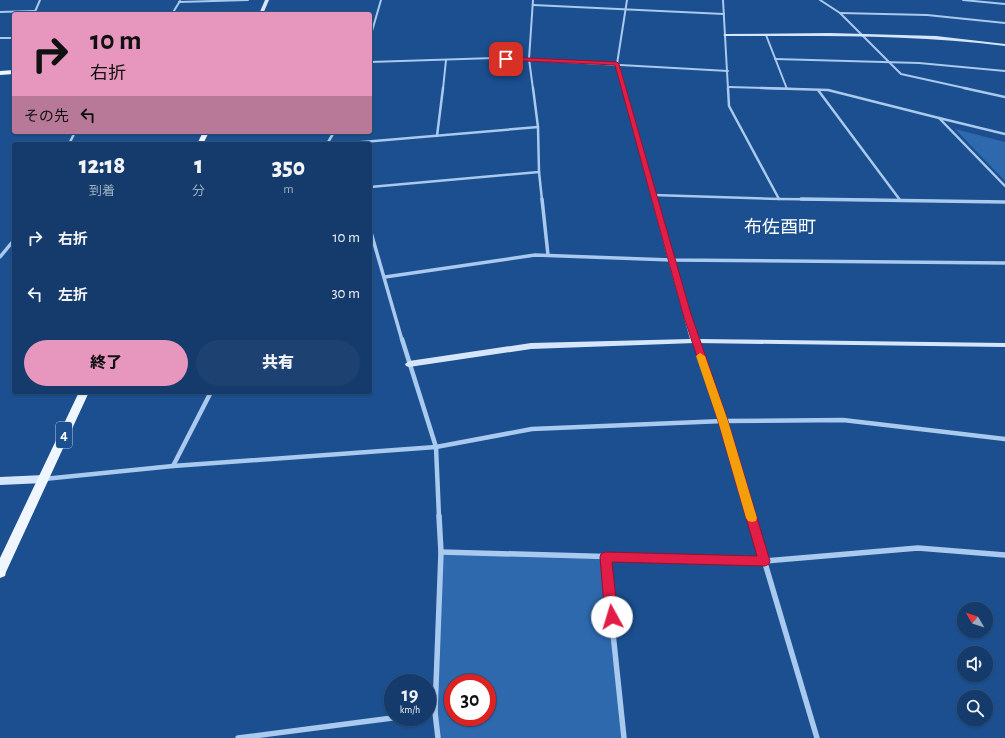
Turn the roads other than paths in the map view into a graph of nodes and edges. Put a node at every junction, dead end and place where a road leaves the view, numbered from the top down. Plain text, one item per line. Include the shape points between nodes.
1 (40, 0) edge
2 (248, 0) edge
3 (267, 0) edge
4 (381, 0) edge
5 (533, 0) edge
6 (627, 0) edge
7 (723, 0) edge
8 (820, 0) edge
9 (964, 0) edge
10 (180, 1) edge
11 (1005, 4) edge
12 (533, 5) junction
13 (626, 9) junction
14 (35, 11) joint
15 (0, 12) edge
16 (173, 12) edge
17 (262, 12) edge
18 (840, 13) junction
19 (724, 14) junction
20 (1005, 23) edge
21 (372, 31) edge
22 (725, 35) junction
23 (766, 35) junction
24 (864, 35) junction
25 (0, 38) edge
26 (12, 38) edge
27 (1005, 45) edge
28 (529, 59) junction
29 (775, 59) junction
30 (446, 60) junction
31 (372, 62) edge
32 (889, 62) junction
33 (617, 64) junction
34 (728, 71) junction
35 (1005, 71) edge
36 (12, 72) edge
37 (0, 73) edge
38 (729, 87) junction
39 (786, 89) junction
40 (818, 90) junction
41 (1005, 97) edge
42 (939, 118) junction
43 (538, 127) junction
44 (1005, 134) edge
45 (437, 136) junction
46 (364, 142) edge
47 (539, 172) junction
48 (1004, 184) edge
49 (372, 187) edge
50 (653, 195) junction
51 (779, 199) junction
52 (900, 200) junction
53 (1005, 202) edge
54 (372, 235) edge
55 (12, 242) edge
56 (548, 255) junction
57 (0, 257) edge
58 (671, 260) junction
59 (1005, 263) edge
60 (385, 277) junction
61 (695, 341) junction
62 (1005, 345) edge
63 (409, 364) junction
64 (83, 394) edge
65 (209, 394) edge
66 (723, 421) junction
67 (1005, 439) edge
68 (436, 447) junction
69 (173, 466) junction
70 (44, 479) junction
71 (0, 481) edge
72 (441, 552) junction
73 (1005, 555) edge
74 (605, 557) junction
75 (765, 561) junction
76 (0, 572) edge
77 (436, 685) edge
78 (384, 719) edge
79 (436, 721) edge
80 (238, 738) edge
81 (438, 738) edge
82 (624, 738) edge
83 (817, 738) edge

1 - 14 street
2 - 10 street
3 - 17 street
4 - 21 street
5 - 12 street
6 - 13 street
7 - 19 street
8 - 18 street
9 - 11 street
10 - 16 street
12 - 13 street
12 - 28 street
13 - 19 street
13 - 33 street
14 - 15 street
18 - 20 street via 927,15
18 - 24 street
19 - 22 street
22 - 23 street
22 - 34 street
23 - 24 street
23 - 29 street
24 - 27 street via 947,38
24 - 32 street
25 - 26 street
28 - 30 street
28 - 33 street
28 - 43 street
29 - 32 street
29 - 39 street
30 - 31 street
30 - 45 street
32 - 35 street via 955,64
32 - 41 street via 901,74
33 - 34 street
33 - 50 street
34 - 38 street
36 - 37 main road
38 - 39 street
38 - 51 street via 729,106
39 - 40 street
40 - 42 street via 828,90
40 - 52 street
42 - 44 street
42 - 48 street
43 - 45 street
43 - 47 street
45 - 46 street
47 - 49 street
47 - 56 street
50 - 51 street
50 - 58 street
51 - 52 street
52 - 53 street
54 - 60 street
55 - 57 street
56 - 58 street
56 - 60 street
58 - 59 street
58 - 61 street
60 - 63 street
61 - 62 street
61 - 63 street via 531,346
61 - 66 street
63 - 68 street
64 - 70 main road, 4
65 - 69 street
66 - 67 street via 843,420
66 - 68 street via 532,429
66 - 75 street
68 - 69 street
68 - 72 street
69 - 70 street
70 - 71 street
70 - 76 main road, 4
72 - 74 street
72 - 77 street
73 - 75 street via 918,548
74 - 75 street
74 - 82 street
75 - 83 street
78 - 80 street
79 - 81 street

